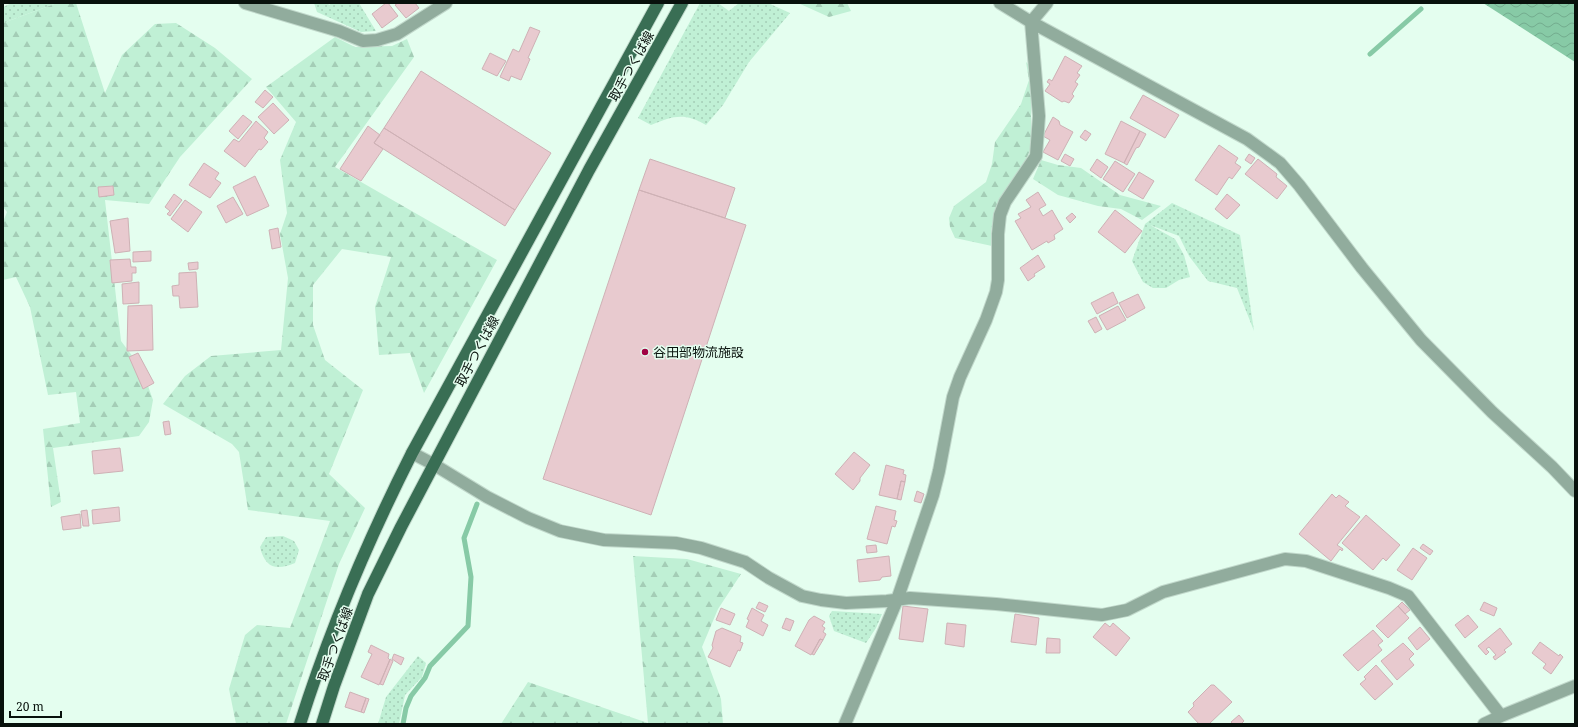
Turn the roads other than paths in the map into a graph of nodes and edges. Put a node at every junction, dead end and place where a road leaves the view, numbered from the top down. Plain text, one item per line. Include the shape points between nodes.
1 (245, 3) edge
2 (446, 3) edge
3 (658, 3) edge
4 (682, 3) edge
5 (1000, 3) edge
6 (1047, 3) edge
7 (1031, 22) junction
8 (412, 453) junction
9 (433, 464) junction
10 (1575, 491) edge
11 (897, 600) junction
12 (1575, 686) edge
13 (1501, 716) junction
14 (300, 724) edge
15 (322, 724) edge
16 (845, 724) edge
17 (1484, 724) edge

1 - 2 street via 363,41 397,34
3 - 8 main road, 取手つくば線
4 - 9 main road, 取手つくば線 via 589,170
5 - 7 street
6 - 7 street
7 - 10 street via 1247,138 1280,163 1421,340
7 - 11 street via 1039,116 1036,156 1005,202 1000,215 996,292 953,397 933,495
8 - 9 street
8 - 14 main road, 取手つくば線 via 379,518 349,587
9 - 11 street via 487,497 560,531 604,540 676,542 701,548 745,562 769,578 810,598 846,602
9 - 15 main road, 取手つくば線 via 368,594
11 - 13 street via 910,598 1102,615 1127,610 1163,592 1286,559 1306,561 1408,596
11 - 16 street
12 - 13 street
13 - 17 street

